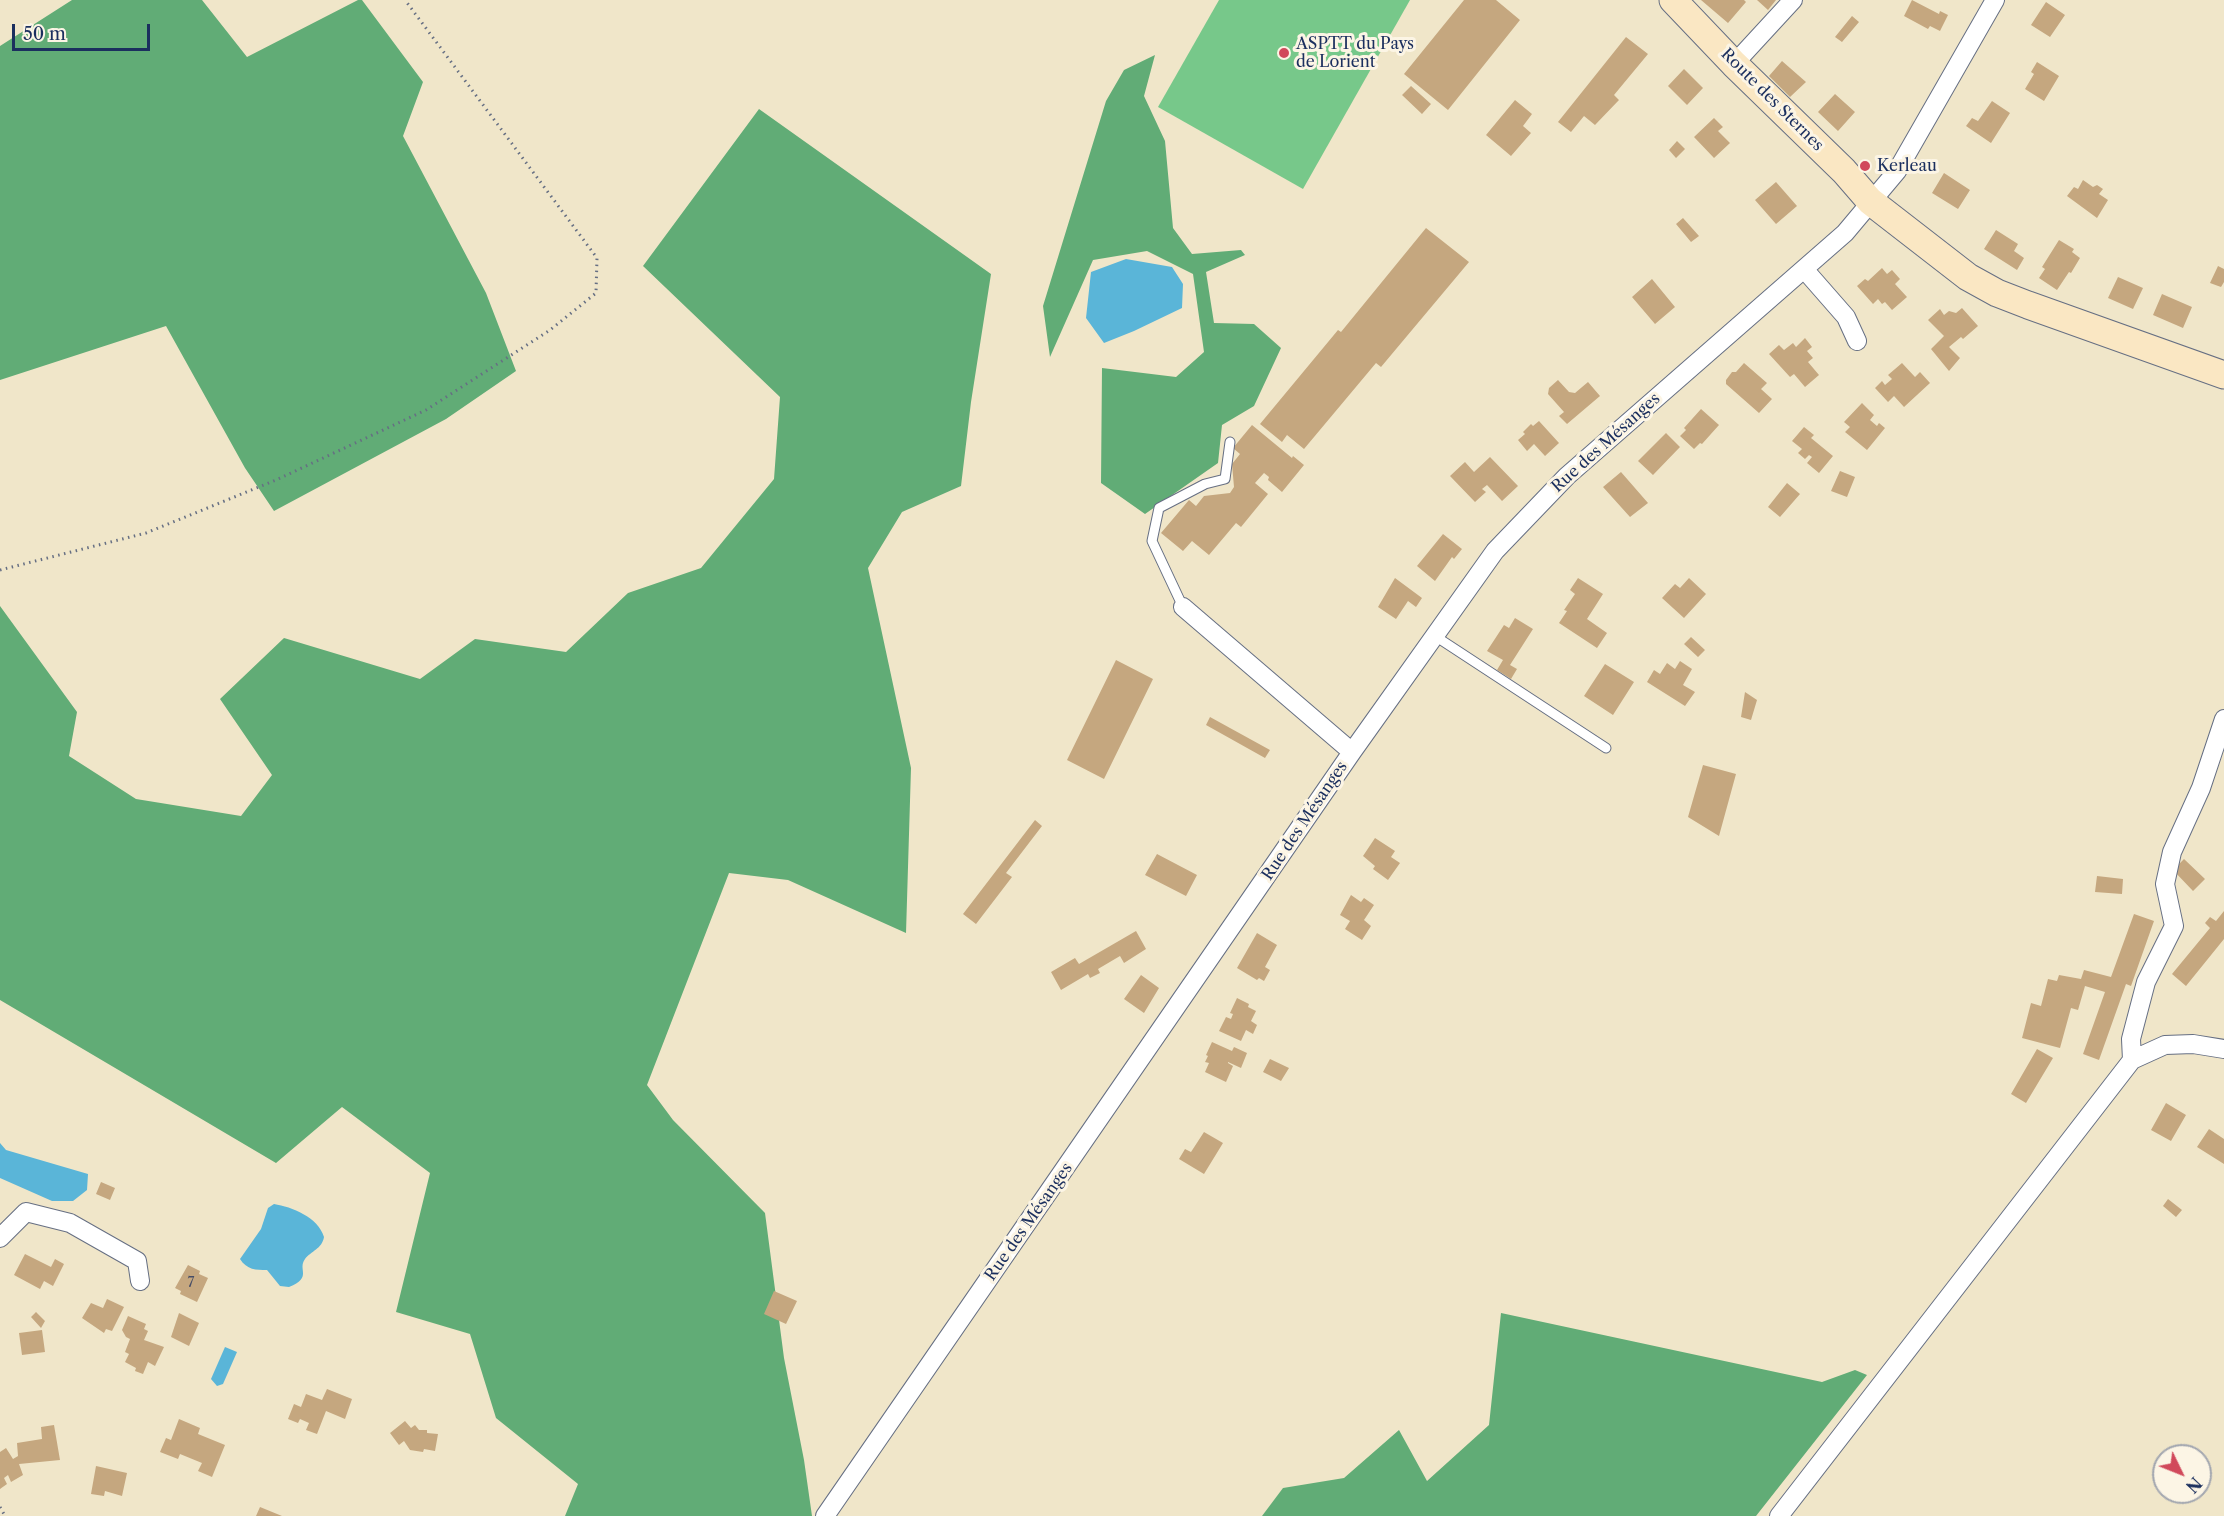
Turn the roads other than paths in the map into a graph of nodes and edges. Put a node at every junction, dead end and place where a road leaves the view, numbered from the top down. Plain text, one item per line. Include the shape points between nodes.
1 (1673, 0) edge
2 (1793, 0) edge
3 (1995, 0) edge
4 (1734, 64) junction
5 (1870, 201) junction
6 (1804, 269) junction
7 (1857, 341) dead end
8 (2224, 375) edge
9 (1230, 442) dead end
10 (1183, 607) joint
11 (1435, 636) junction
12 (2224, 719) edge
13 (1606, 748) dead end
14 (1352, 752) junction
15 (2224, 1049) edge
16 (2132, 1060) junction
17 (0, 1238) edge
18 (141, 1281) dead end
19 (825, 1516) edge
20 (1779, 1516) edge

1 - 4 street, Route des Sternes
2 - 4 street
3 - 5 street, Rue des Mésanges via 1897,171
4 - 5 street, Route des Sternes
5 - 6 street, Rue des Mésanges via 1845,233
5 - 8 street, Route des Sternes via 1968,277 1997,293
6 - 7 street via 1846,317
6 - 11 street, Rue des Mésanges via 1567,476 1495,551
9 - 10 lane via 1225,479 1205,484 1159,508 1152,541
10 - 14 street
11 - 13 lane
11 - 14 street, Rue des Mésanges
12 - 16 street via 2201,788 2172,852 2165,884 2174,926 2146,982 2131,1039
14 - 19 street, Rue des Mésanges
15 - 16 street via 2165,1045
16 - 20 street
17 - 18 street via 26,1212 70,1223 136,1261

